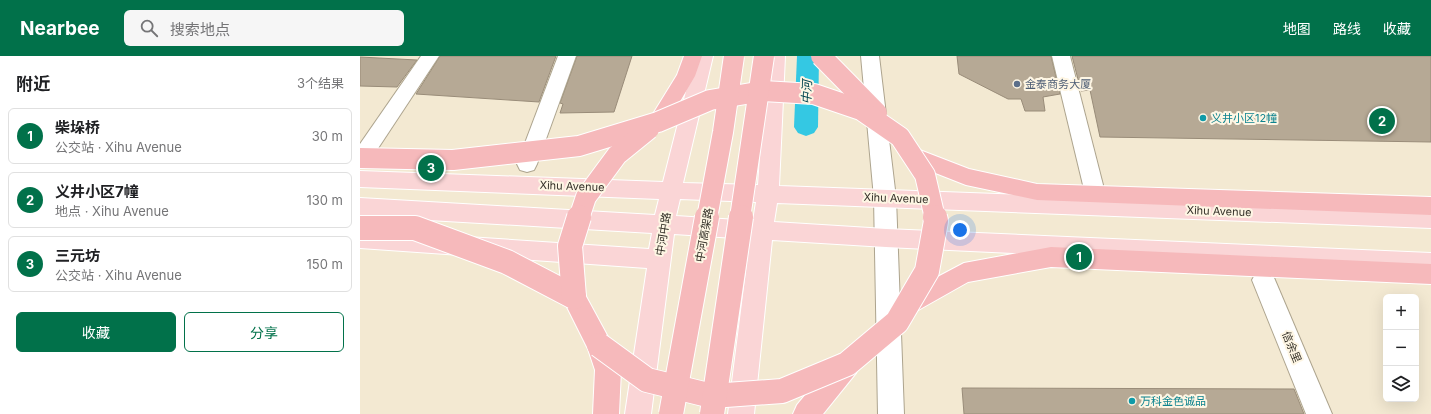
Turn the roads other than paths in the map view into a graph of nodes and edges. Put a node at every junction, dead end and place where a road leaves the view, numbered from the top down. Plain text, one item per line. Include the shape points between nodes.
1 (430, 56) edge
2 (567, 56) edge
3 (693, 56) edge
4 (704, 56) edge
5 (734, 56) edge
6 (764, 56) edge
7 (776, 56) edge
8 (821, 56) edge
9 (870, 56) edge
10 (1061, 56) edge
11 (658, 122) junction
12 (900, 137) junction
13 (912, 155) junction
14 (362, 156) edge
15 (527, 164) dead end
16 (360, 179) edge
17 (1093, 185) dead end
18 (671, 190) junction
19 (768, 193) junction
20 (885, 198) junction
21 (1431, 206) edge
22 (360, 207) edge
23 (1431, 219) edge
24 (664, 224) junction
25 (360, 228) edge
26 (762, 230) junction
27 (360, 238) edge
28 (886, 238) junction
29 (659, 259) junction
30 (1431, 263) edge
31 (1431, 274) edge
32 (1264, 280) dead end
33 (574, 297) junction
34 (906, 306) junction
35 (600, 345) junction
36 (847, 364) junction
37 (606, 414) edge
38 (638, 414) edge
39 (671, 414) edge
40 (712, 414) edge
41 (742, 414) edge
42 (806, 414) edge
43 (891, 414) edge
44 (1319, 414) edge

1 - 14 street
2 - 15 street
3 - 11 highway via 686,76
4 - 18 main road, 中河中路
5 - 39 highway, 中河高架路, bridge via 723,132
6 - 40 highway, bridge
7 - 19 main road
8 - 12 highway, bridge
9 - 20 street
10 - 17 street
11 - 12 highway, bridge via 710,100 763,91 814,94 861,110
11 - 14 highway, bridge via 579,146 453,160
11 - 33 highway, bridge via 617,155 586,197 570,246
12 - 13 highway, bridge
13 - 21 highway via 966,176 1037,192
13 - 34 highway, bridge via 925,175 936,221 927,272
16 - 18 main road, Xihu Avenue
18 - 19 main road, Xihu Avenue
18 - 24 main road, 中河中路
19 - 20 main road, Xihu Avenue
19 - 26 main road
20 - 23 main road, Xihu Avenue
20 - 28 street
22 - 24 main road
24 - 26 main road
24 - 29 main road, 中河中路
25 - 33 highway, bridge via 414,228 507,262
26 - 28 main road
26 - 41 main road
27 - 29 main road
28 - 30 main road
28 - 43 street
29 - 38 main road, 中河中路
31 - 34 highway via 1051,257 964,273
32 - 44 street, 信余里
33 - 35 highway
34 - 36 highway, bridge via 897,322
35 - 36 highway, bridge via 647,380 712,396 782,391
35 - 37 highway via 608,370
36 - 42 highway

